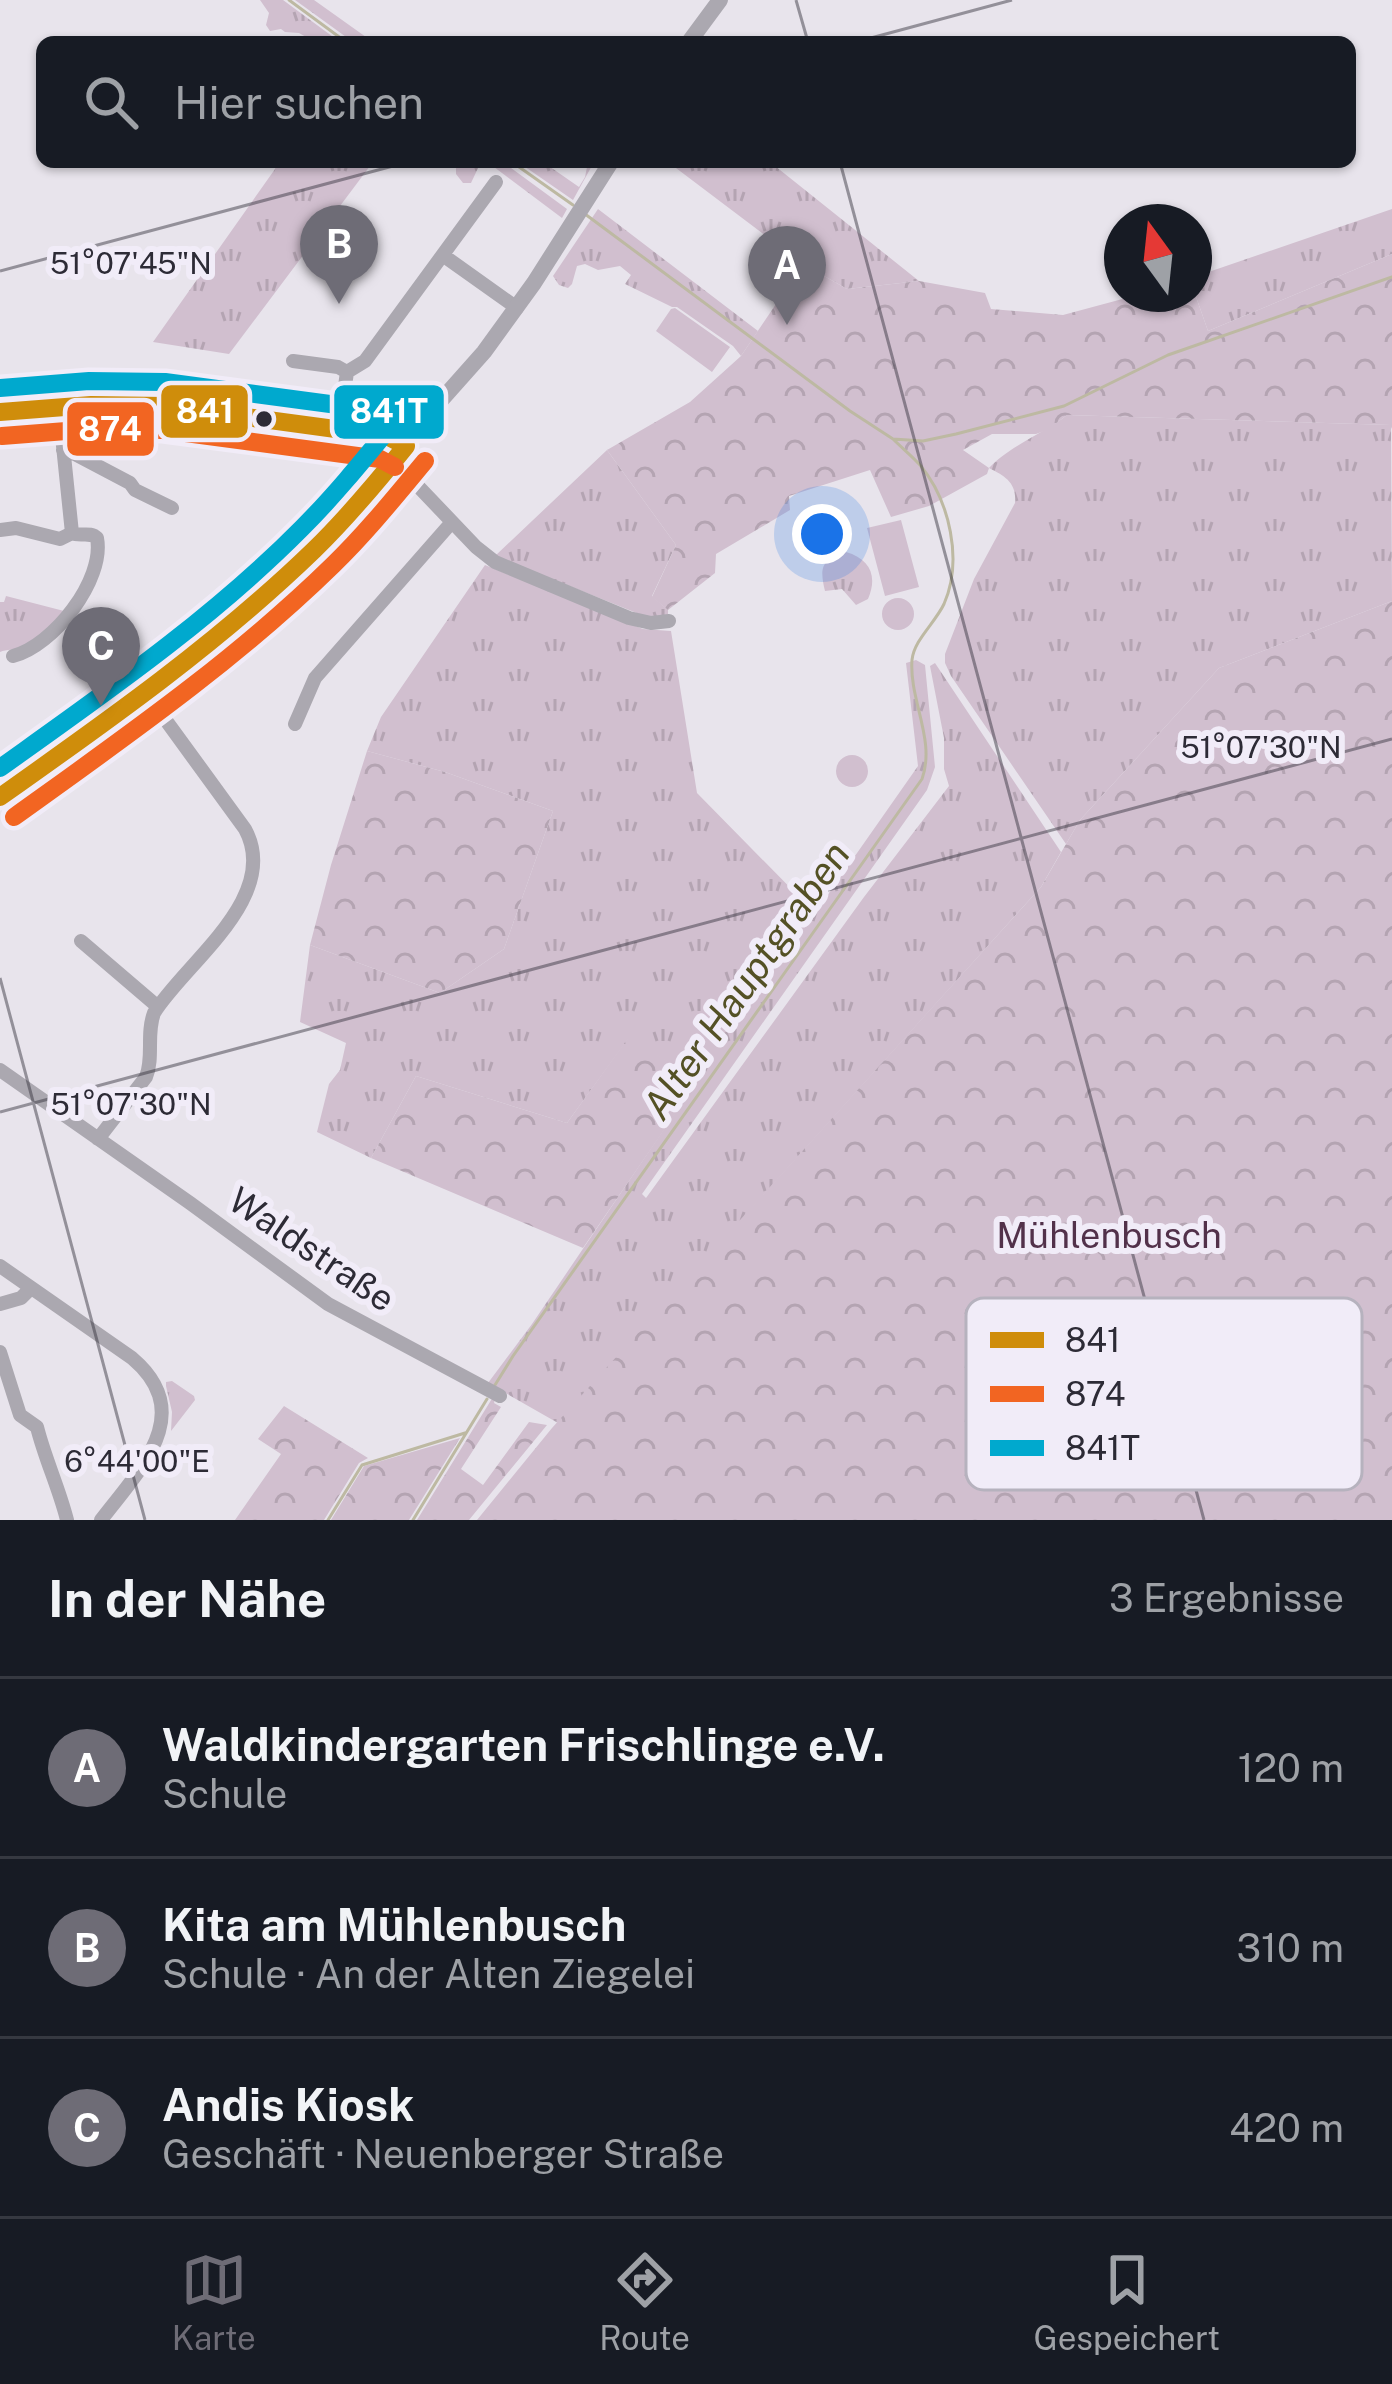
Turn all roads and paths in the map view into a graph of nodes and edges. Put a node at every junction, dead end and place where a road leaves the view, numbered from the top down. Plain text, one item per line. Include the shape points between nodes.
1 (720, 0) edge
2 (693, 36) edge
3 (607, 168) edge
4 (496, 182) dead end
5 (444, 256) junction
6 (517, 308) junction
7 (293, 362) dead end
8 (347, 372) junction
9 (59, 407) junction
10 (0, 412) edge
11 (339, 429) junction
12 (63, 450) junction
13 (400, 454) junction
14 (172, 508) dead end
15 (452, 522) junction
16 (0, 530) edge
17 (72, 533) junction
18 (669, 621) dead end
19 (13, 656) dead end
20 (146, 693) junction
21 (295, 724) dead end
22 (0, 797) edge
23 (81, 941) dead end
24 (157, 1006) junction
25 (0, 1070) edge
26 (98, 1139) junction
27 (0, 1266) edge
28 (31, 1288) junction
29 (0, 1304) edge
30 (0, 1352) edge
31 (500, 1396) dead end
32 (67, 1520) edge
33 (101, 1520) edge

1 - 2 street
3 - 6 street
4 - 5 street
5 - 6 street
5 - 8 street via 365,361
6 - 13 street
7 - 8 street
8 - 11 street
9 - 10 street
9 - 11 street via 165,406
9 - 12 street
11 - 13 street via 393,438
12 - 14 street
12 - 17 street
13 - 15 street
13 - 20 street via 294,567
15 - 18 street via 495,562 629,618
15 - 21 street via 315,678
16 - 17 street via 60,539
17 - 19 street via 98,541 86,589 47,636
20 - 22 street
20 - 24 street via 254,850 233,917
23 - 24 street
24 - 26 street via 148,1072
25 - 26 street, Waldstraße
26 - 31 street, Waldstraße via 328,1304
27 - 28 street
28 - 29 street
28 - 33 street via 140,1364 156,1386 162,1413 155,1446
30 - 32 street via 20,1415 37,1426

